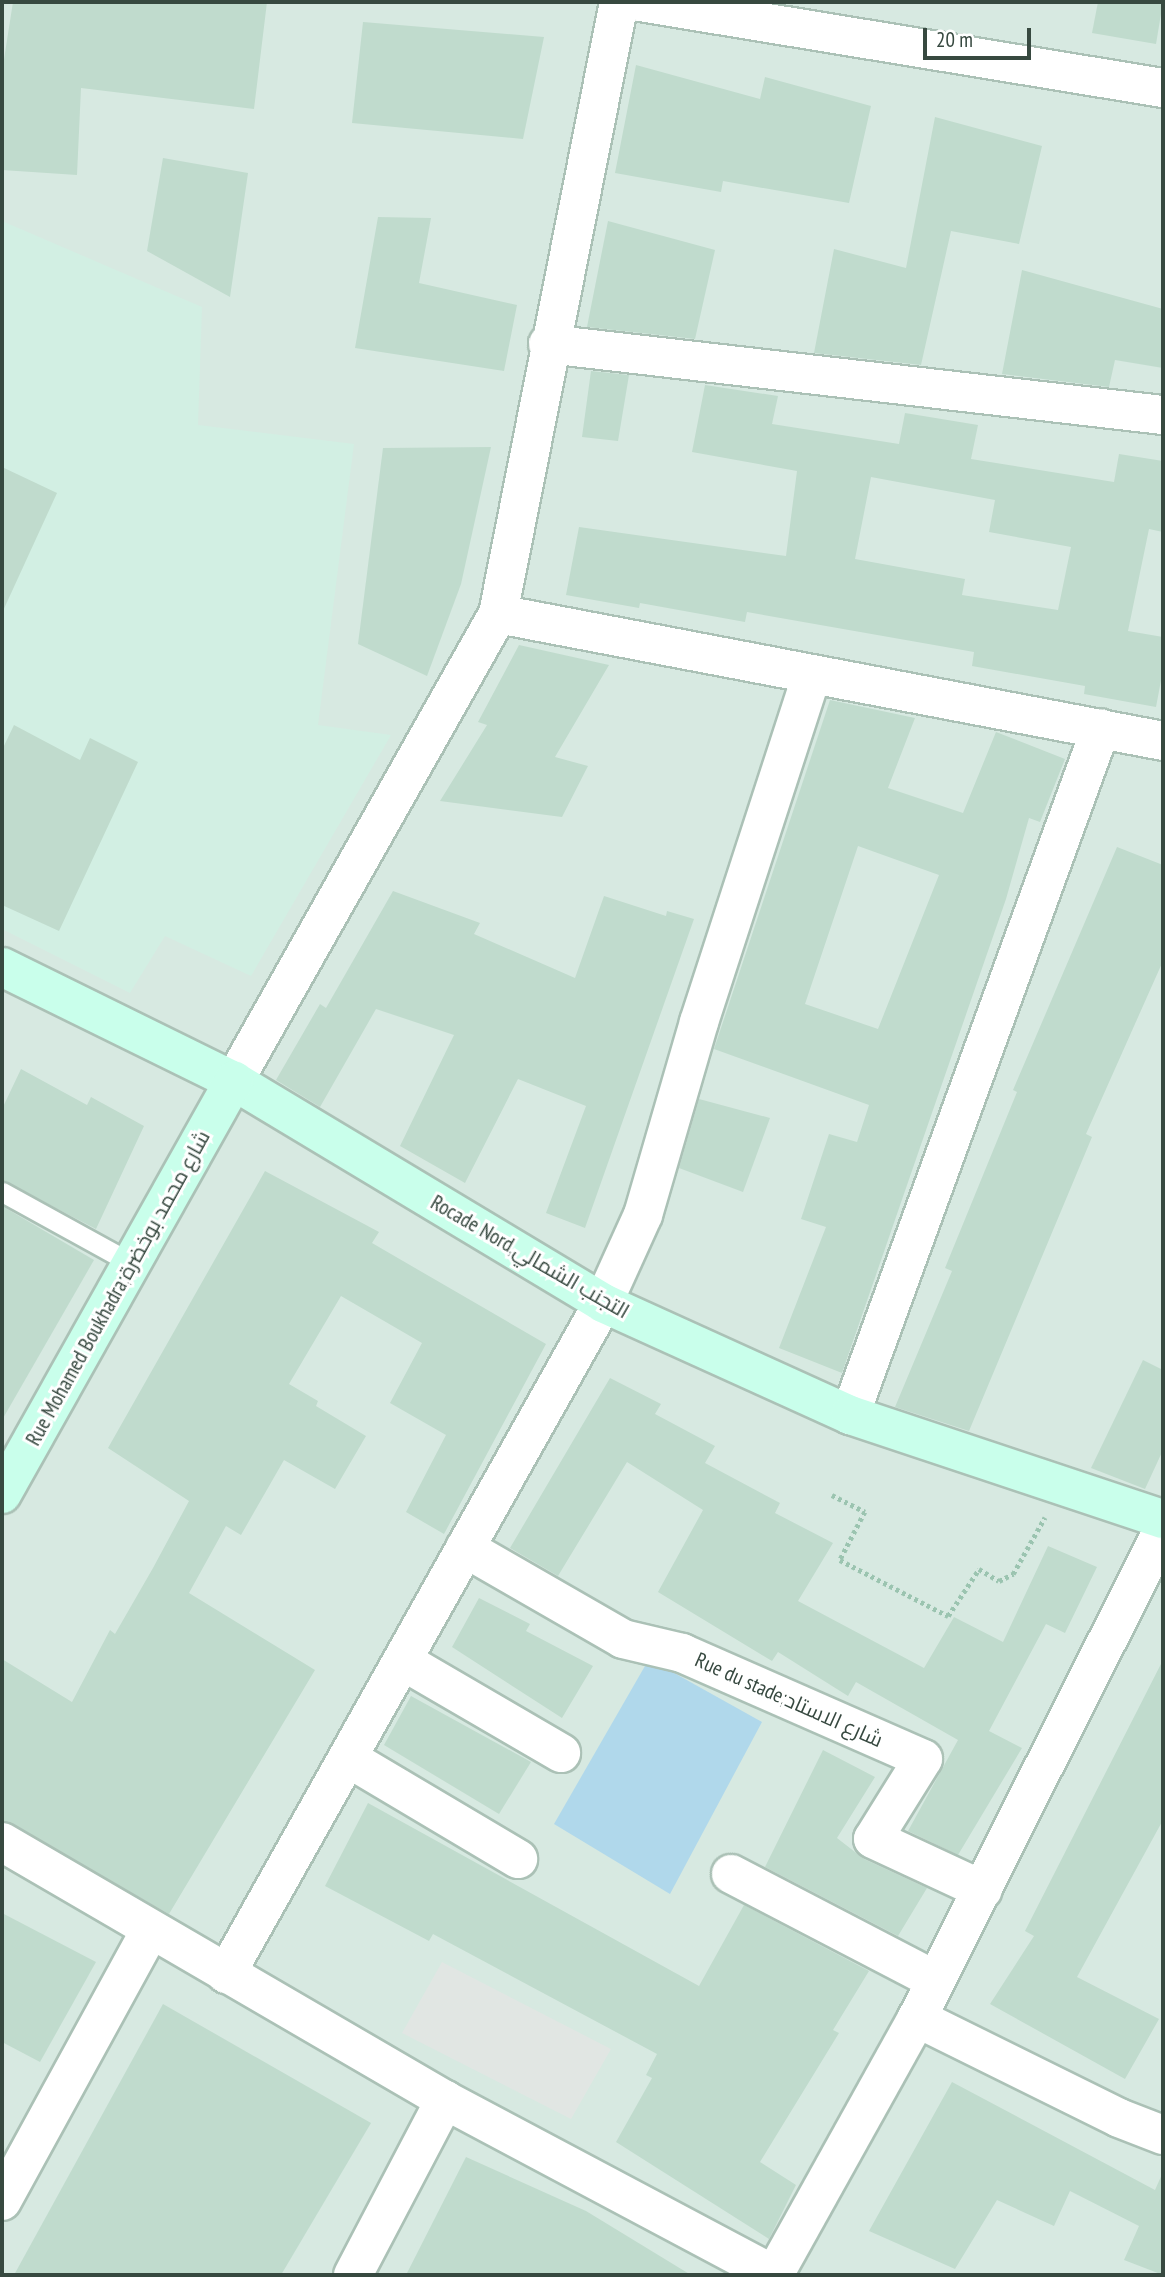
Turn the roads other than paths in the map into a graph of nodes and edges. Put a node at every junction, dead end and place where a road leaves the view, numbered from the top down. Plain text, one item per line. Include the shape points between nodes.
1 (619, 2) edge
2 (640, 2) edge
3 (1163, 88) edge
4 (548, 344) junction
5 (1163, 415) edge
6 (498, 614) junction
7 (812, 675) junction
8 (1101, 728) junction
9 (1163, 741) edge
10 (2, 967) edge
11 (234, 1080) junction
12 (2, 1192) edge
13 (133, 1264) junction
14 (603, 1303) junction
15 (850, 1415) junction
16 (2, 1494) edge
17 (1163, 1519) edge
18 (1163, 1530) edge
19 (466, 1548) junction
20 (402, 1661) junction
21 (561, 1754) dead end
22 (348, 1758) junction
23 (2, 1842) edge
24 (518, 1859) dead end
25 (731, 1874) dead end
26 (983, 1890) junction
27 (150, 1931) junction
28 (226, 1974) junction
29 (935, 1980) junction
30 (917, 2018) junction
31 (445, 2099) junction
32 (1163, 2135) edge
33 (2, 2201) edge
34 (353, 2275) edge
35 (774, 2275) edge

1 - 4 street
2 - 3 street
4 - 5 street
4 - 6 street
6 - 7 street
6 - 11 street
7 - 8 street
7 - 14 street via 699,1022 643,1215
8 - 9 street
8 - 15 street
10 - 11 main road, Rocade Nord,التجنب الشمالي
11 - 13 main road, Rue Mohamed Boukhadra;شارع محمد بوخضرة
11 - 14 main road, Rocade Nord,التجنب الشمالي
12 - 13 lane
13 - 16 main road, Rue Mohamed Boukhadra;شارع محمد بوخضرة
14 - 15 main road, Rocade Nord,التجنب الشمالي
14 - 19 street
15 - 17 main road, Rocade Nord,التجنب الشمالي
18 - 26 street
19 - 20 street
19 - 26 street, Rue du stade;شارع الاستاد via 623,1639 682,1653 923,1759 873,1839
20 - 21 street
20 - 22 street
22 - 24 street
22 - 28 street
23 - 27 street
25 - 29 street
26 - 29 street
27 - 28 street
27 - 33 street
28 - 31 street
29 - 30 street
30 - 32 street via 1119,2118
30 - 35 street
31 - 34 street
31 - 35 street

